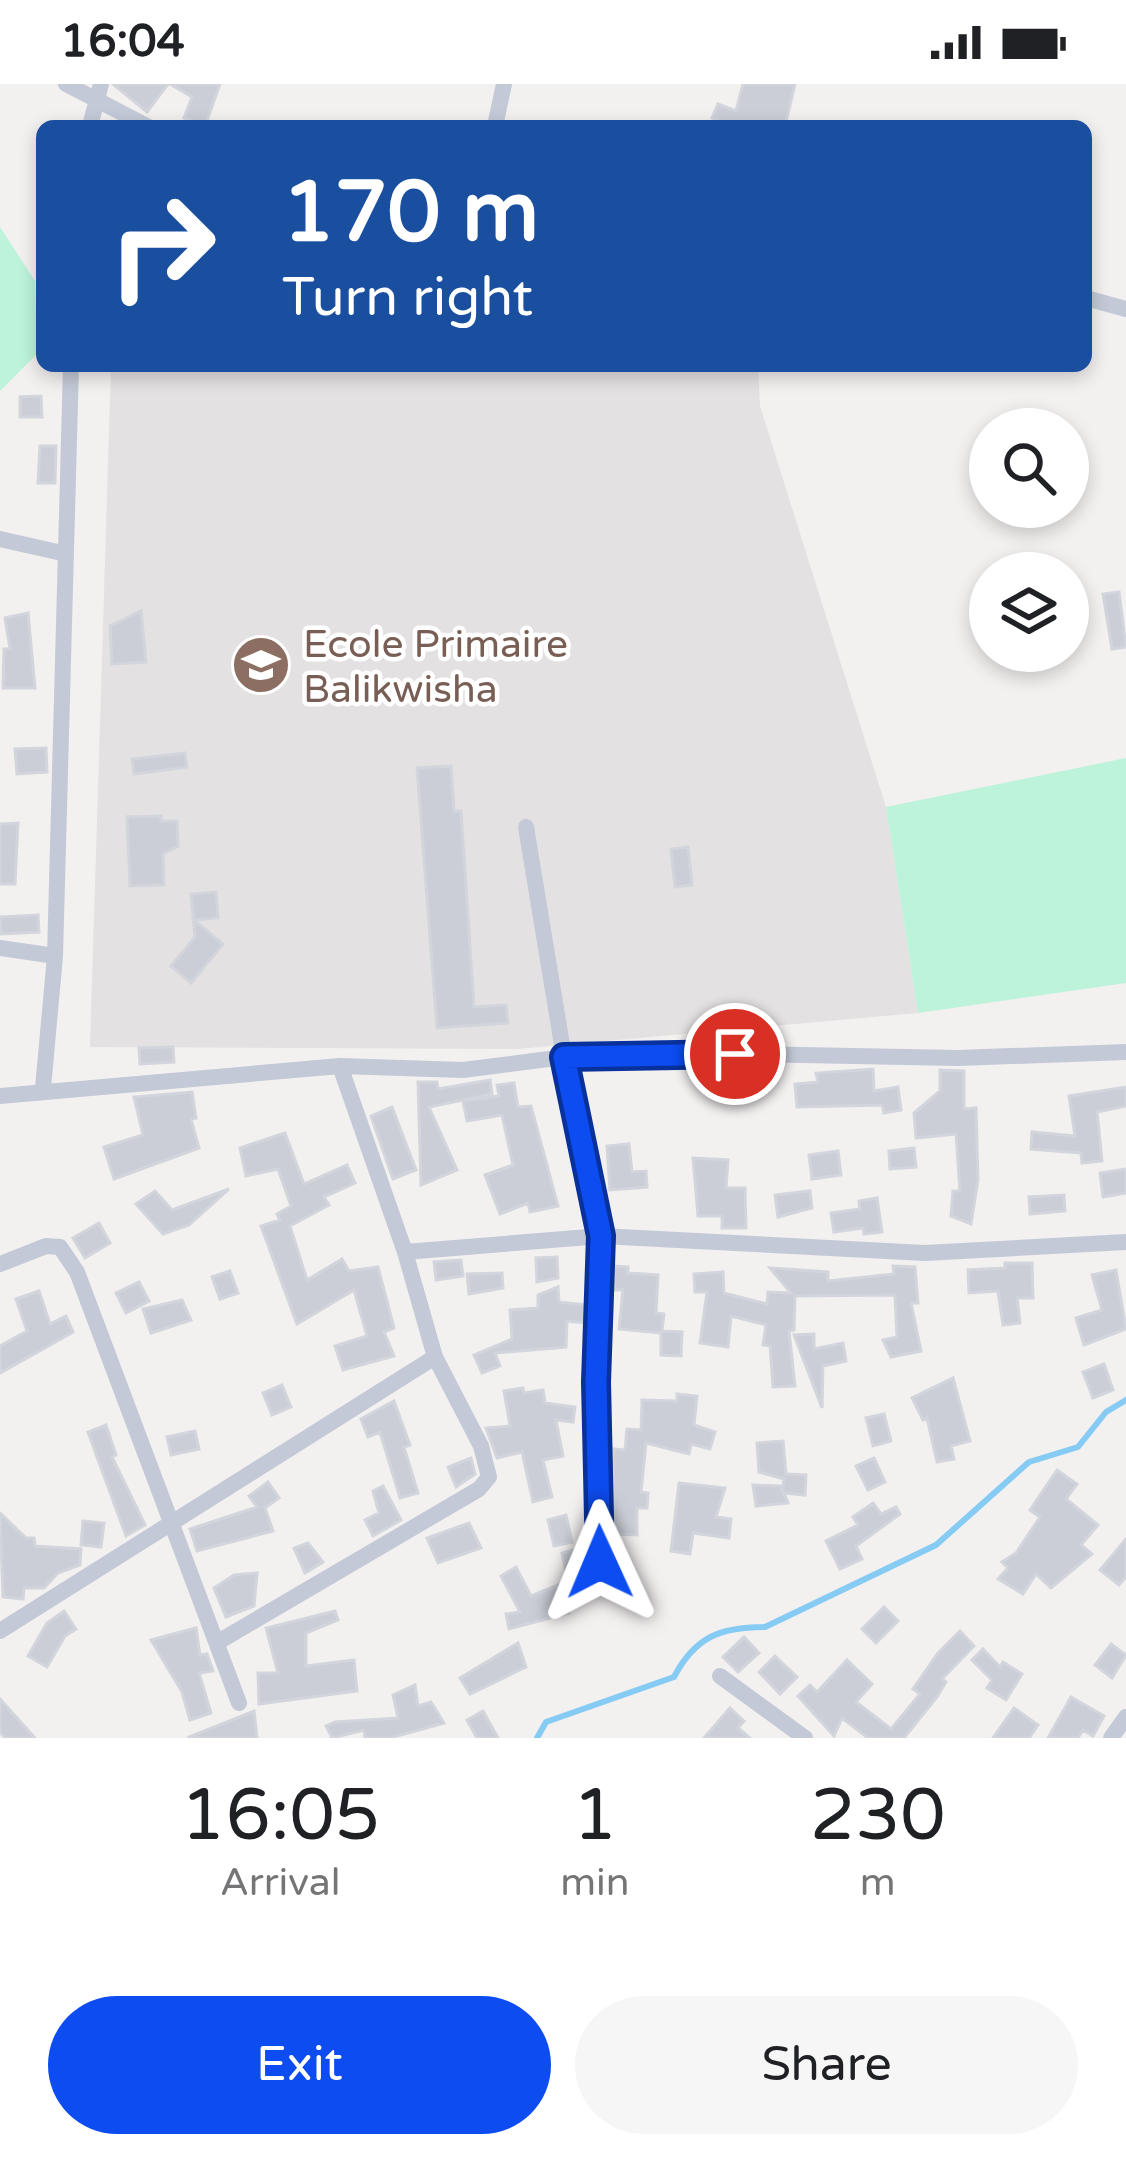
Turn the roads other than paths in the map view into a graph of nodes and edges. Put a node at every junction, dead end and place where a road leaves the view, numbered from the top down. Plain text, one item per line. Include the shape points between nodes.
1 (66, 84) edge
2 (504, 84) edge
3 (98, 91) edge
4 (139, 120) edge
5 (496, 120) edge
6 (1092, 300) edge
7 (1126, 309) edge
8 (71, 372) edge
9 (0, 539) edge
10 (62, 553) junction
11 (526, 826) dead end
12 (0, 948) edge
13 (55, 956) junction
14 (1126, 1052) edge
15 (564, 1057) junction
16 (340, 1066) junction
17 (44, 1088) junction
18 (0, 1096) edge
19 (601, 1236) junction
20 (1126, 1242) edge
21 (405, 1252) junction
22 (0, 1264) edge
23 (435, 1357) junction
24 (175, 1520) junction
25 (600, 1562) dead end
26 (0, 1631) edge
27 (218, 1642) junction
28 (720, 1676) dead end
29 (239, 1703) dead end
30 (1126, 1717) edge
31 (805, 1738) edge
32 (1111, 1738) edge

1 - 3 street
2 - 5 street
3 - 4 street
6 - 7 street
8 - 10 street
9 - 10 street
10 - 13 street
11 - 15 street
12 - 13 street
13 - 17 street
14 - 15 street
15 - 16 street via 463,1070
15 - 19 street
16 - 17 street
16 - 21 street
17 - 18 street
19 - 20 street via 925,1253
19 - 21 street
19 - 25 street
21 - 23 street
22 - 24 street via 61,1247
23 - 24 street
23 - 27 street via 489,1477
24 - 26 street
24 - 27 street
27 - 29 street
28 - 31 street
30 - 32 street

